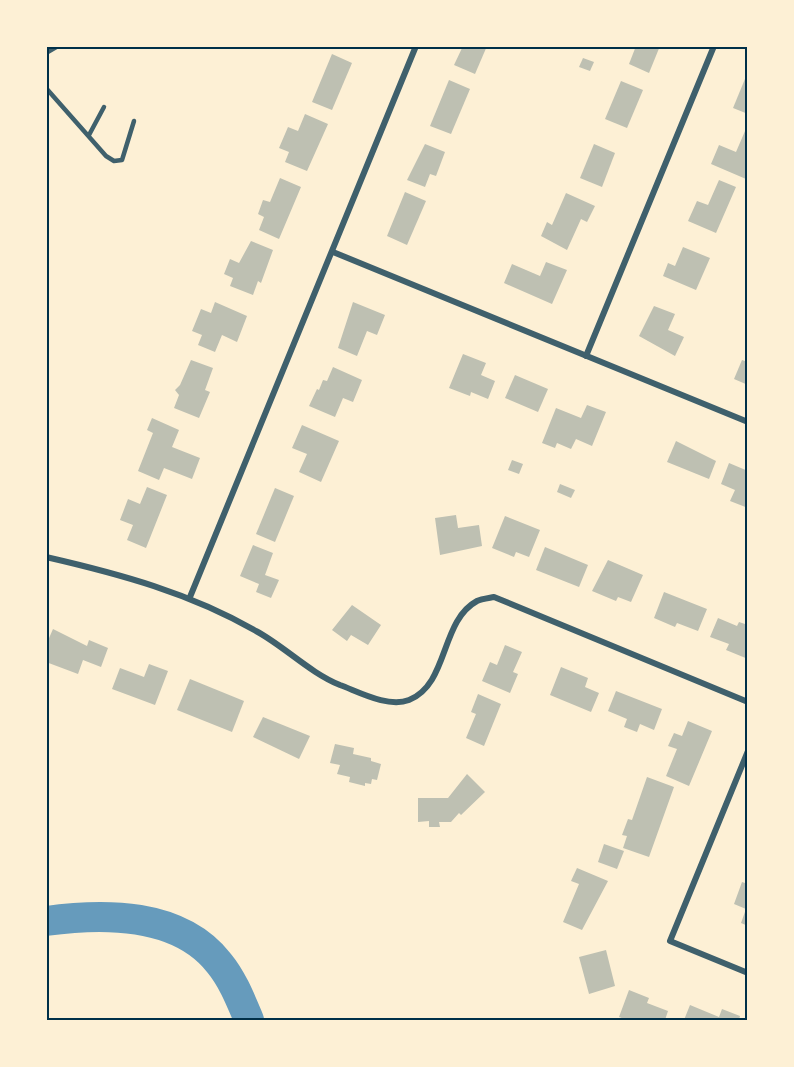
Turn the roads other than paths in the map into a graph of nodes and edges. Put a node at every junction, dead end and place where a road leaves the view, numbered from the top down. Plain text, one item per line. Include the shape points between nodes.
1 (58, 46) edge
2 (416, 46) edge
3 (714, 46) edge
4 (46, 53) edge
5 (46, 88) edge
6 (104, 107) dead end
7 (134, 122) dead end
8 (89, 135) junction
9 (333, 252) junction
10 (586, 356) junction
11 (747, 423) edge
12 (46, 557) edge
13 (190, 597) junction
14 (747, 702) edge
15 (747, 751) edge
16 (747, 973) edge

1 - 4 lane
2 - 9 street
3 - 10 street
5 - 8 lane
6 - 8 lane
7 - 8 lane via 122,160 106,156
9 - 10 street
9 - 13 street
10 - 11 street
12 - 13 street via 118,573
13 - 14 street via 256,631 335,683 382,700 408,701 426,690 461,615 477,601 494,597
15 - 16 street via 670,941

